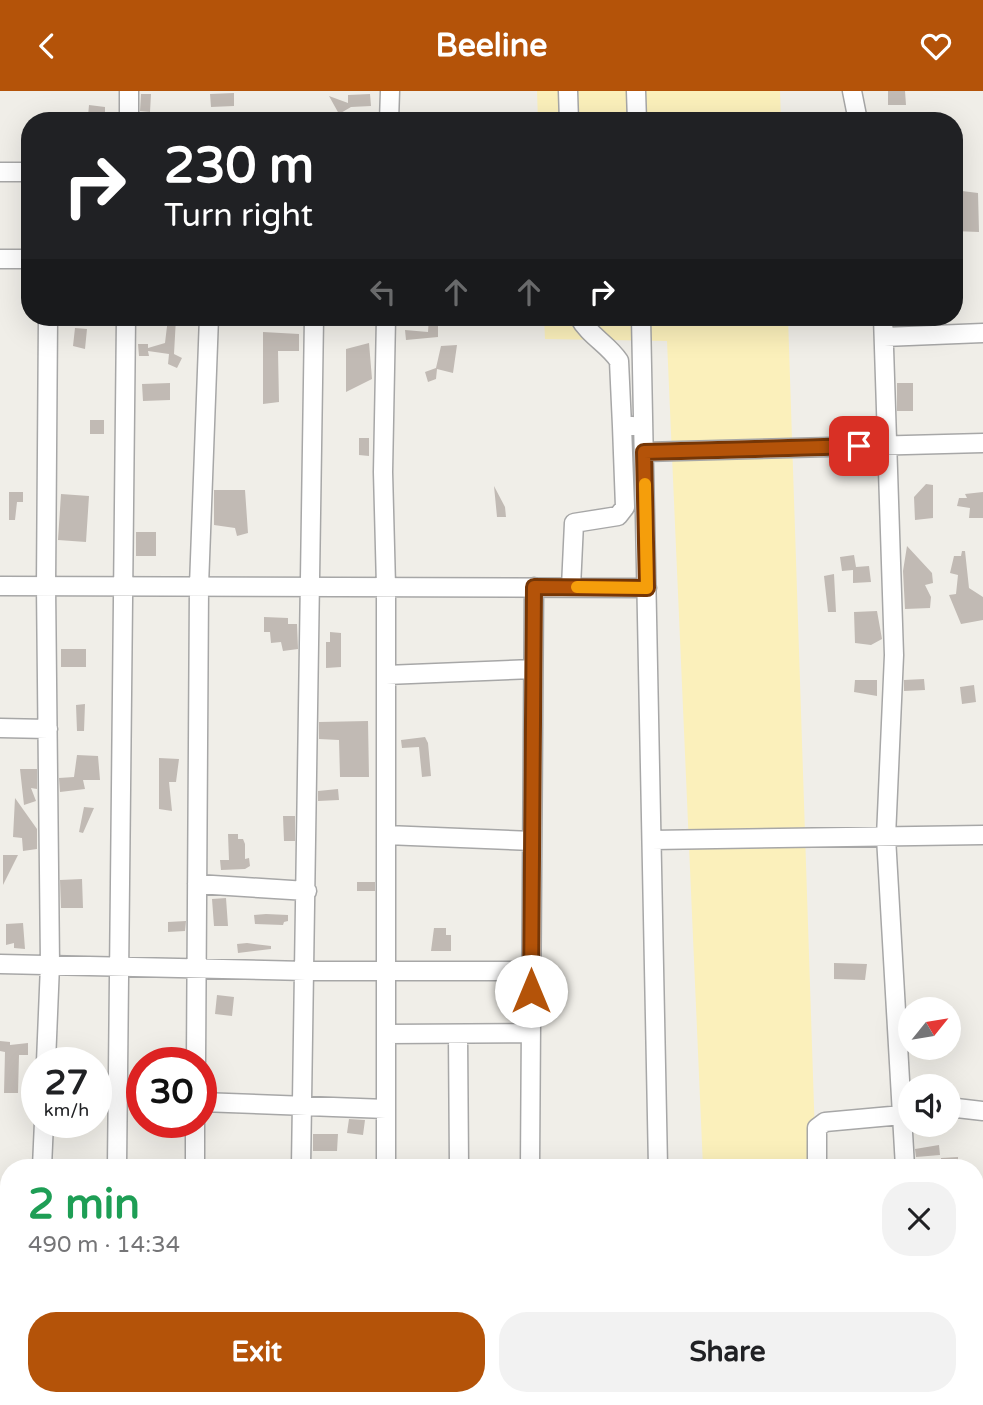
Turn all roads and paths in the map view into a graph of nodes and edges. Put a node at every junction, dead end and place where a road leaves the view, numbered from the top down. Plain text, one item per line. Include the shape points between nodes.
1 (128, 91) edge
2 (390, 91) edge
3 (568, 91) edge
4 (636, 91) edge
5 (852, 91) edge
6 (128, 112) edge
7 (389, 112) edge
8 (569, 112) edge
9 (637, 112) edge
10 (856, 112) edge
11 (0, 172) edge
12 (21, 172) edge
13 (21, 258) edge
14 (0, 259) edge
15 (48, 326) edge
16 (127, 326) edge
17 (209, 326) edge
18 (314, 326) edge
19 (386, 326) edge
20 (585, 326) edge
21 (641, 326) edge
22 (883, 326) edge
23 (983, 333) edge
24 (884, 337) junction
25 (622, 426) junction
26 (643, 426) junction
27 (983, 443) edge
28 (886, 445) junction
29 (644, 452) junction
30 (0, 586) edge
31 (46, 586) junction
32 (123, 586) junction
33 (199, 586) junction
34 (309, 586) junction
35 (386, 586) junction
36 (534, 587) junction
37 (571, 587) junction
38 (647, 588) junction
39 (533, 669) junction
40 (386, 675) junction
41 (0, 728) edge
42 (48, 729) junction
43 (386, 835) junction
44 (983, 835) edge
45 (886, 837) junction
46 (532, 841) junction
47 (652, 841) junction
48 (197, 884) junction
49 (307, 891) junction
50 (0, 964) edge
51 (50, 965) junction
52 (118, 968) junction
53 (197, 969) junction
54 (386, 970) junction
55 (306, 971) junction
56 (531, 971) junction
57 (531, 1033) junction
58 (386, 1034) junction
59 (458, 1035) junction
60 (47, 1047) edge
61 (196, 1047) edge
62 (902, 1074) edge
63 (217, 1102) edge
64 (303, 1105) junction
65 (898, 1107) edge
66 (961, 1108) edge
67 (386, 1109) junction
68 (983, 1111) edge
69 (905, 1137) edge
70 (43, 1138) edge
71 (195, 1138) edge
72 (42, 1159) edge
73 (117, 1159) edge
74 (195, 1159) edge
75 (301, 1159) edge
76 (386, 1159) edge
77 (459, 1159) edge
78 (530, 1159) edge
79 (658, 1159) edge
80 (817, 1159) edge
81 (905, 1159) edge

1 - 6 street
2 - 7 street
3 - 8 street
4 - 9 street
5 - 10 street
11 - 12 street
13 - 14 street
15 - 31 street
16 - 32 street
17 - 33 street
18 - 34 street
19 - 35 street
20 - 25 street via 619,361
21 - 26 street
22 - 24 street
23 - 24 street
24 - 28 street
25 - 26 street
25 - 37 street via 625,507 618,516 574,523
26 - 29 street
27 - 28 street
28 - 29 street
28 - 45 street via 894,655
29 - 38 street
30 - 31 street
31 - 32 street
31 - 42 street
32 - 33 street
32 - 52 street
33 - 34 street
33 - 48 street
34 - 35 street
34 - 49 street
35 - 36 street
35 - 40 street
36 - 37 street
36 - 39 street
37 - 38 street
38 - 47 street
39 - 40 street
39 - 46 street
40 - 43 street
41 - 42 street
42 - 51 street
43 - 46 street
43 - 54 street
44 - 45 street
45 - 47 street
45 - 62 street
46 - 56 street
47 - 79 street
48 - 49 street
48 - 53 street
49 - 55 street
50 - 51 street
51 - 52 street
51 - 60 street
52 - 53 street
52 - 73 street
53 - 55 street
53 - 61 street
54 - 55 street
54 - 56 street
54 - 58 street
55 - 64 street
56 - 57 street
57 - 59 street
57 - 78 street
58 - 59 street
58 - 67 street
59 - 77 street
63 - 64 street
64 - 67 street
64 - 75 street
65 - 80 street via 825,1122 817,1128
66 - 68 street
67 - 76 street
69 - 81 street
70 - 72 street
71 - 74 street

